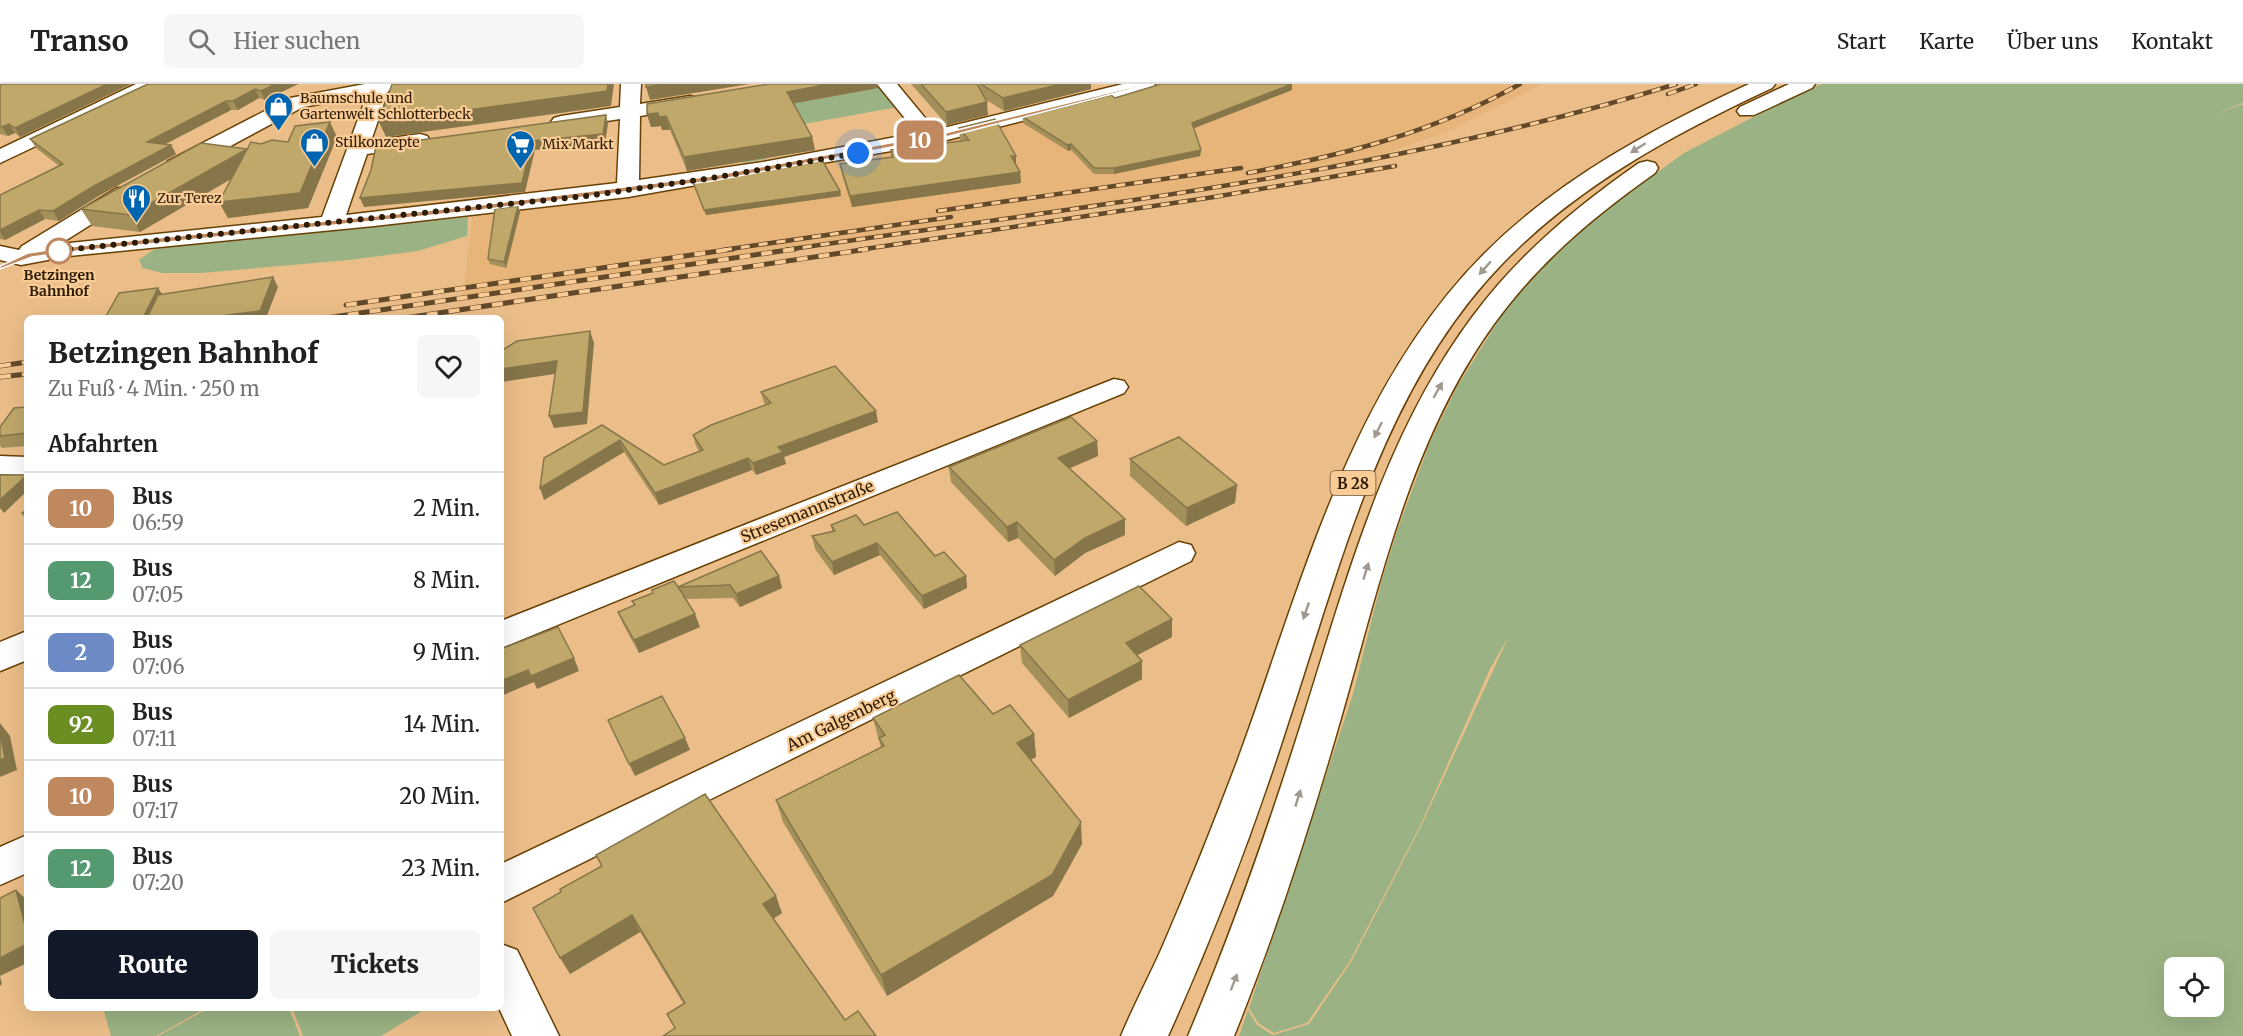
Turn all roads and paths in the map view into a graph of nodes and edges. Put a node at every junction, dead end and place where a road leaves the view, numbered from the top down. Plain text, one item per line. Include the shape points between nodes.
1 (151, 84) edge
2 (631, 84) edge
3 (887, 84) edge
4 (1145, 84) edge
5 (1765, 84) edge
6 (1805, 84) edge
7 (388, 85) edge
8 (709, 99) edge
9 (631, 112) junction
10 (543, 124) edge
11 (440, 138) edge
12 (931, 138) junction
13 (360, 149) junction
14 (0, 157) edge
15 (159, 175) edge
16 (139, 186) edge
17 (628, 190) junction
18 (332, 223) junction
19 (7, 259) edge
20 (1114, 387) dead end
21 (0, 465) edge
22 (24, 466) edge
23 (1179, 553) dead end
24 (504, 634) edge
25 (24, 646) edge
26 (0, 658) edge
27 (24, 855) edge
28 (0, 867) edge
29 (504, 883) edge
30 (504, 971) edge
31 (536, 1036) edge
32 (1144, 1036) edge
33 (1211, 1036) edge

1 - 14 main road
2 - 9 main road
3 - 12 main road
4 - 12 main road
5 -> 32 main road, B 28 via 1647,143 1554,205 1492,261 1419,355 1379,427 1349,494 1231,831 1176,969
33 -> 6 main road, B 28 via 1290,827 1381,523 1414,438 1472,334 1516,278 1582,214 1674,150
7 - 13 main road
7 - 15 main road via 297,102
8 - 9 main road
9 - 10 main road
9 - 17 main road
11 - 13 main road
12 - 17 main road via 787,166
13 - 18 main road
16 - 19 main road
17 - 18 main road
18 - 19 main road via 69,249
20 - 24 main road, Stresemannstraße
21 - 22 main road
23 - 29 main road, Am Galgenberg
25 - 26 main road
27 - 28 main road
30 - 31 main road

